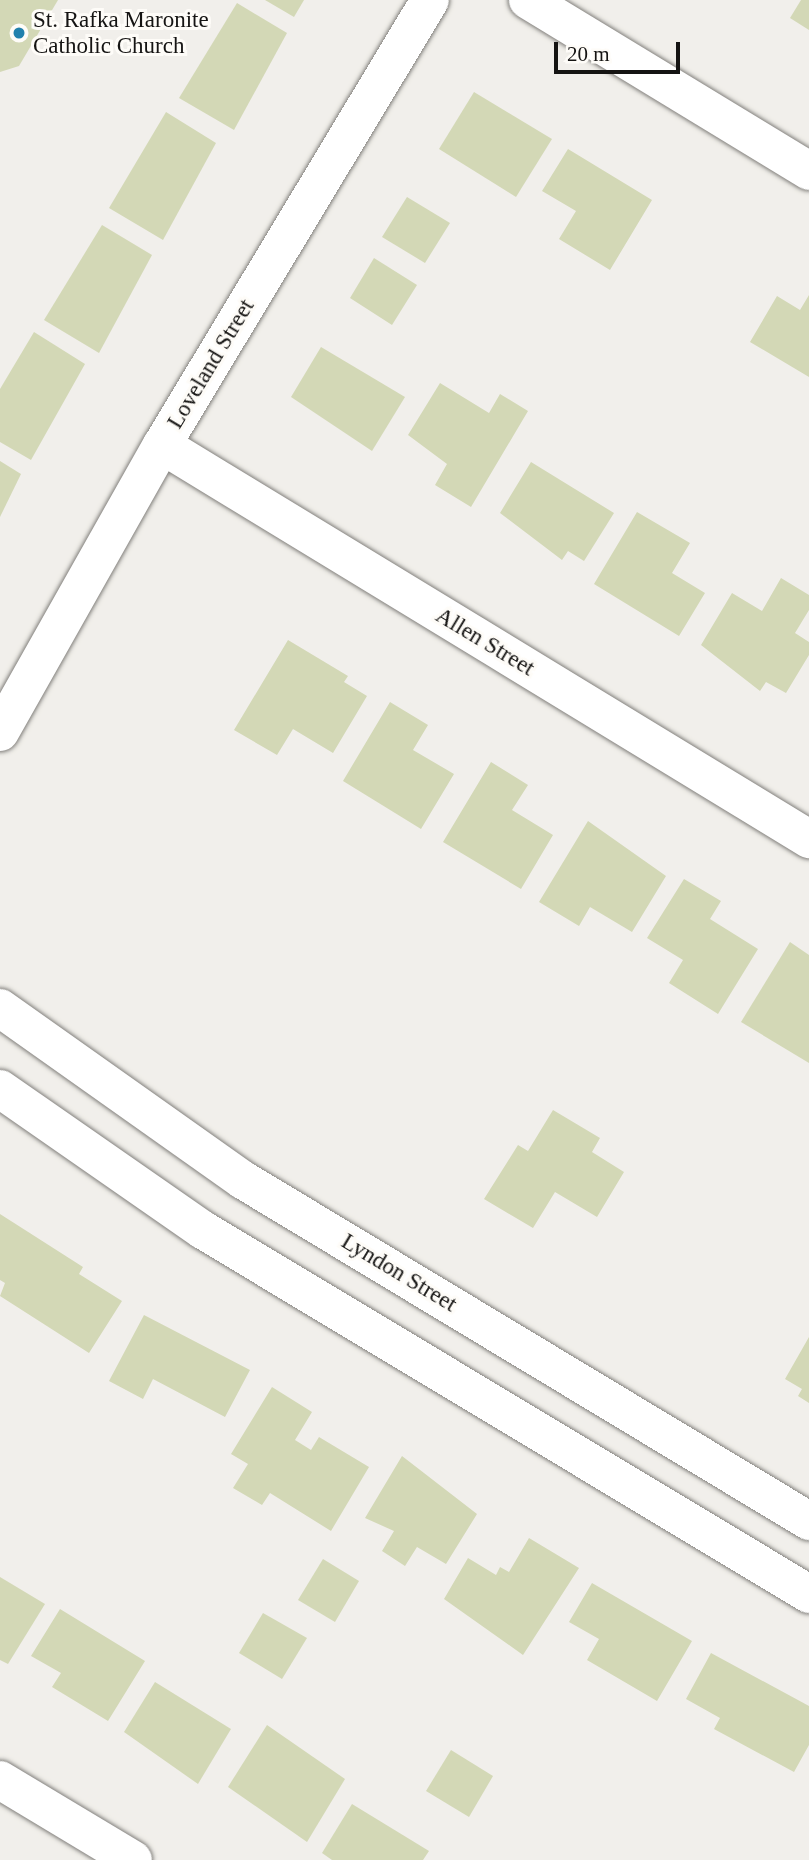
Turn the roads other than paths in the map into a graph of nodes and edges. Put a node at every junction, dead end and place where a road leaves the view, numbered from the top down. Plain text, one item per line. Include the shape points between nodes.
1 (430, 0) edge
2 (528, 0) edge
3 (809, 171) edge
4 (162, 445) junction
5 (0, 732) edge
6 (809, 839) edge
7 (0, 1008) edge
8 (0, 1089) edge
9 (809, 1521) edge
10 (809, 1594) edge
11 (0, 1780) edge
12 (133, 1860) edge

1 - 4 street, Loveland Street
2 - 3 street
4 - 5 street, Loveland Street
4 - 6 street, Allen Street
7 - 9 street, Lyndon Street via 243,1180
8 - 10 street via 203,1230
11 - 12 street

